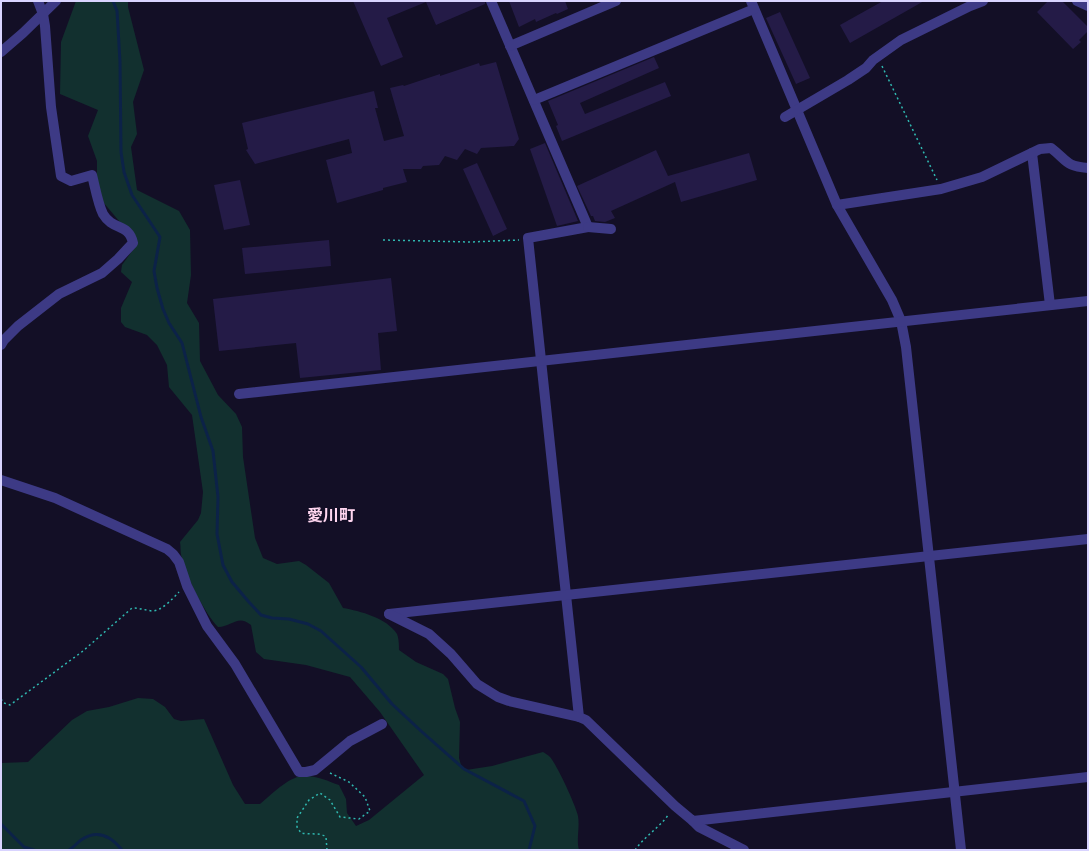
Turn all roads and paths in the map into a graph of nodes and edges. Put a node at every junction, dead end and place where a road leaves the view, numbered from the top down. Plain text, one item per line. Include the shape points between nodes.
1 (38, 1) edge
2 (56, 1) edge
3 (491, 1) edge
4 (616, 1) edge
5 (983, 1) edge
6 (1077, 1) edge
7 (752, 5) edge
8 (1088, 6) edge
9 (43, 14) junction
10 (510, 46) junction
11 (1, 52) edge
12 (878, 57) junction
13 (534, 100) junction
14 (796, 110) junction
15 (785, 117) dead end
16 (1032, 153) junction
17 (1088, 168) edge
18 (940, 189) junction
19 (837, 205) junction
20 (588, 227) junction
21 (611, 229) dead end
22 (528, 238) junction
23 (383, 240) dead end
24 (1088, 301) edge
25 (1050, 305) junction
26 (901, 321) junction
27 (1, 345) edge
28 (541, 361) junction
29 (239, 394) dead end
30 (1, 480) edge
31 (1088, 539) edge
32 (930, 557) junction
33 (187, 586) junction
34 (567, 596) junction
35 (1, 699) edge
36 (579, 717) junction
37 (382, 724) dead end
38 (315, 770) junction
39 (1088, 777) edge
40 (955, 792) junction
41 (675, 806) junction
42 (693, 821) junction
43 (327, 850) edge
44 (635, 850) edge
45 (744, 850) edge
46 (961, 850) edge

1 - 9 street
2 - 9 street
3 - 10 street
4 - 10 street
5 - 12 street via 901,40
6 - 8 street
7 - 13 street
7 - 14 street
9 - 11 street
9 - 27 street via 52,113 62,176 71,181 92,175 103,215 114,225 128,231 133,243 102,273 59,294 18,326
10 - 13 street
12 - 14 street via 848,80
12 - 18 path
13 - 20 street
14 - 15 street
14 - 19 street
16 - 17 street via 1051,148 1068,164
16 - 18 street via 982,176
16 - 25 street
18 - 19 street
19 - 26 street via 892,300
20 - 21 street
20 - 22 street
22 - 23 path via 470,242
22 - 28 street
24 - 25 street
25 - 26 street
26 - 28 street
26 - 32 street
28 - 29 street
28 - 34 street
30 - 33 street via 55,498 167,549 179,562
31 - 32 street
32 - 34 street
32 - 40 street
33 - 35 path via 160,609 154,611 132,608 83,651 10,705
33 - 38 street via 206,626 234,664 299,772
34 - 36 street
34 - 36 street via 389,614 429,634 451,654 477,684 498,697
36 - 41 street via 586,720
37 - 38 street via 350,741
38 - 43 path via 329,772 349,782 365,796 370,811 359,819 340,817 330,800 320,793 309,800 297,818 297,827 301,833 323,834 326,837
39 - 40 street
40 - 42 street
40 - 46 street
41 - 42 street
41 - 44 path via 656,830
42 - 45 street

